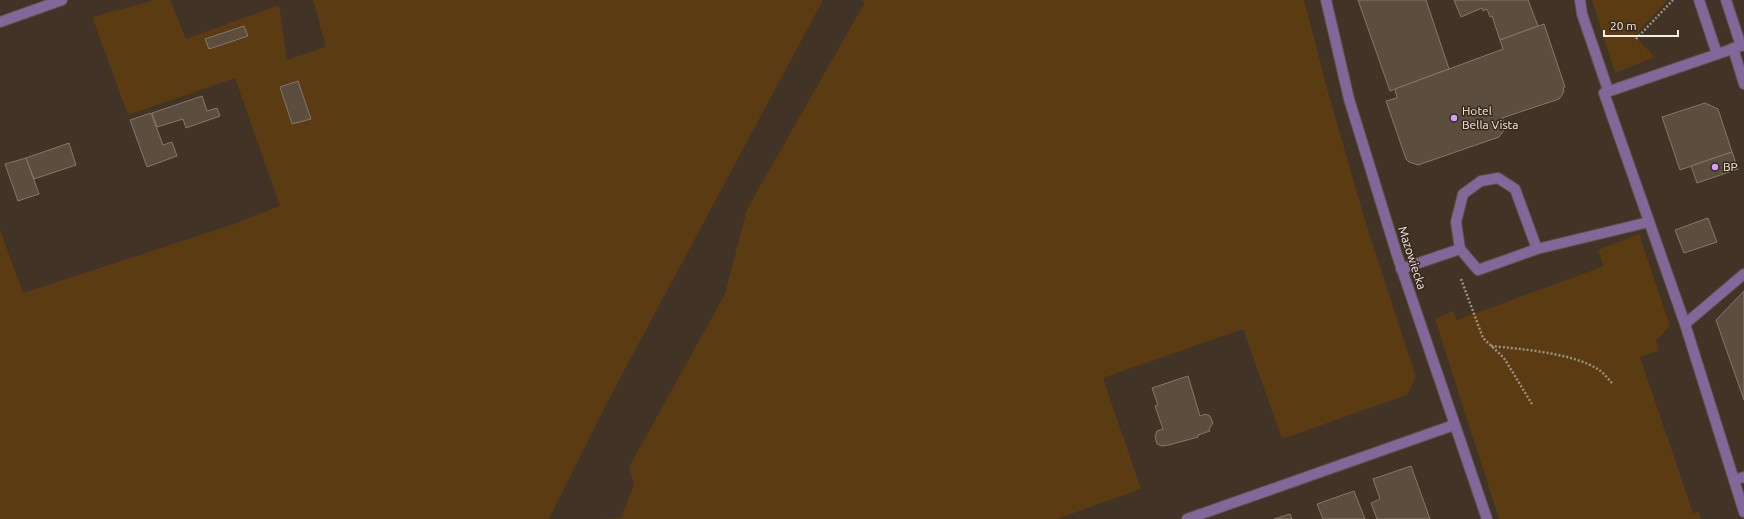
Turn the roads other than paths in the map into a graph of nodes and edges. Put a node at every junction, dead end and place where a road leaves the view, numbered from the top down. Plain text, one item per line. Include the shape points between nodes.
1 (62, 0) edge
2 (1326, 0) edge
3 (1580, 0) edge
4 (1699, 0) edge
5 (1726, 0) edge
6 (0, 22) edge
7 (1739, 46) edge
8 (1717, 54) junction
9 (1744, 84) edge
10 (1608, 90) junction
11 (1649, 222) junction
12 (1460, 249) junction
13 (1537, 249) junction
14 (1401, 270) junction
15 (1744, 274) edge
16 (1685, 324) junction
17 (1454, 425) junction
18 (1739, 479) edge
19 (1744, 512) edge
20 (1187, 519) edge
21 (1487, 519) edge

1 - 6 street
2 - 14 street, Mazowiecka via 1349,99
3 - 10 street via 1582,14
4 - 8 street
5 - 7 street
7 - 8 street
7 - 9 street
8 - 10 street
10 - 11 street via 1604,92
11 - 13 street
11 - 16 street
12 - 13 street via 1478,270
12 - 13 street via 1456,222 1463,194 1481,181 1498,178 1515,189
12 - 14 street
14 - 17 street, Mazowiecka
15 - 16 street
16 - 18 street
17 - 20 street
17 - 21 street, Mazowiecka
18 - 19 street

